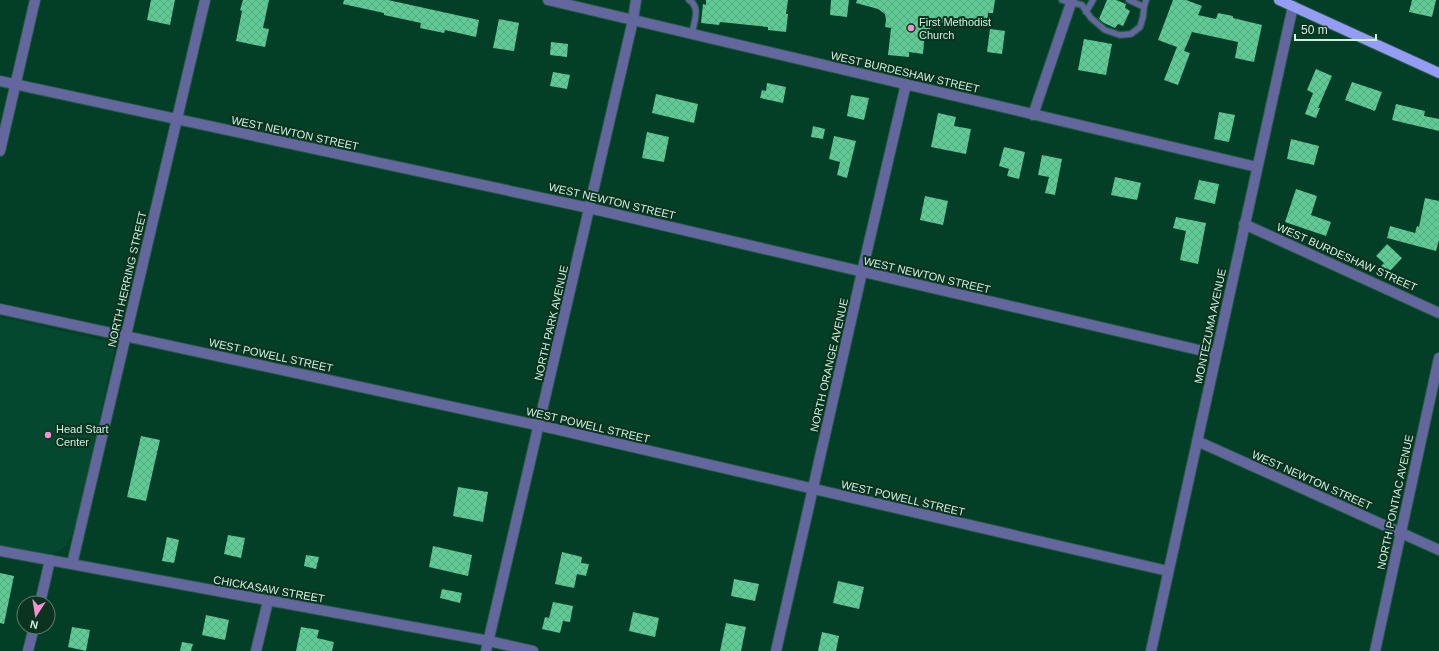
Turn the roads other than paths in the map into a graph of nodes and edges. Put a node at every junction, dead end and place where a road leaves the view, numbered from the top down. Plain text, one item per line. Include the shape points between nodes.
1 (35, 0) edge
2 (205, 0) edge
3 (548, 0) edge
4 (636, 0) edge
5 (689, 0) edge
6 (1093, 0) edge
7 (1129, 0) edge
8 (1146, 0) edge
9 (1279, 0) edge
10 (1068, 1) edge
11 (1293, 6) junction
12 (1144, 7) junction
13 (1086, 12) junction
14 (633, 20) junction
15 (692, 33) junction
16 (1439, 73) edge
17 (0, 81) edge
18 (15, 84) junction
19 (906, 84) junction
20 (1033, 115) junction
21 (177, 120) junction
22 (0, 151) edge
23 (1257, 167) junction
24 (589, 208) junction
25 (1244, 224) junction
26 (862, 272) junction
27 (0, 309) edge
28 (1439, 313) edge
29 (126, 336) junction
30 (1216, 354) junction
31 (1439, 358) edge
32 (540, 426) junction
33 (1197, 440) junction
34 (813, 489) junction
35 (1401, 533) junction
36 (1439, 550) edge
37 (0, 551) edge
38 (50, 560) junction
39 (72, 564) junction
40 (1168, 571) junction
41 (42, 595) edge
42 (268, 601) junction
43 (32, 635) edge
44 (488, 646) edge
45 (28, 651) edge
46 (256, 651) edge
47 (533, 651) edge
48 (776, 651) edge
49 (1151, 651) edge
50 (1375, 651) edge

1 - 18 street
2 - 21 street, NORTH HERRING STREET
3 - 14 street, WEST BURDESHAW STREET
4 - 14 street, NORTH PARK AVENUE
5 - 15 lane via 696,8
6 - 13 lane
7 - 12 lane
8 - 12 lane
9 - 11 main road
10 - 13 lane via 1082,5
10 - 20 street
11 - 16 main road
11 - 23 street, MONTEZUMA AVENUE
12 - 13 lane via 1140,27 1131,34 1120,35 1105,30
14 - 15 street, WEST BURDESHAW STREET
14 - 24 street, NORTH PARK AVENUE
15 - 19 street, WEST BURDESHAW STREET
17 - 18 street, WEST NEWTON STREET
18 - 21 street, WEST NEWTON STREET
18 - 22 street
19 - 20 street, WEST BURDESHAW STREET
19 - 26 street, NORTH ORANGE AVENUE
20 - 23 street, WEST BURDESHAW STREET
21 - 24 street, WEST NEWTON STREET
21 - 29 street, NORTH HERRING STREET
23 - 25 street, MONTEZUMA AVENUE
24 - 26 street, WEST NEWTON STREET
24 - 32 street, NORTH PARK AVENUE
25 - 28 street, WEST BURDESHAW STREET
25 - 30 street, MONTEZUMA AVENUE
26 - 30 street, WEST NEWTON STREET
26 - 34 street, NORTH ORANGE AVENUE
27 - 29 street, WEST POWELL STREET
29 - 32 street, WEST POWELL STREET
29 - 39 street, NORTH HERRING STREET
30 - 33 street, MONTEZUMA AVENUE
31 - 35 street, NORTH PONTIAC AVENUE
32 - 34 street, WEST POWELL STREET
32 - 44 street, NORTH PARK AVENUE
33 - 35 street, WEST NEWTON STREET
33 - 40 street, MONTEZUMA AVENUE
34 - 40 street, WEST POWELL STREET
34 - 48 street, NORTH ORANGE AVENUE
35 - 36 street, WEST NEWTON STREET
35 - 50 street, NORTH PONTIAC AVENUE
37 - 38 street, CHICKASAW STREET
38 - 39 street, CHICKASAW STREET
38 - 41 street
39 - 42 street, CHICKASAW STREET
40 - 49 street, MONTEZUMA AVENUE
42 - 44 street, CHICKASAW STREET
42 - 46 street
43 - 45 street
44 - 47 street, CHICKASAW STREET

